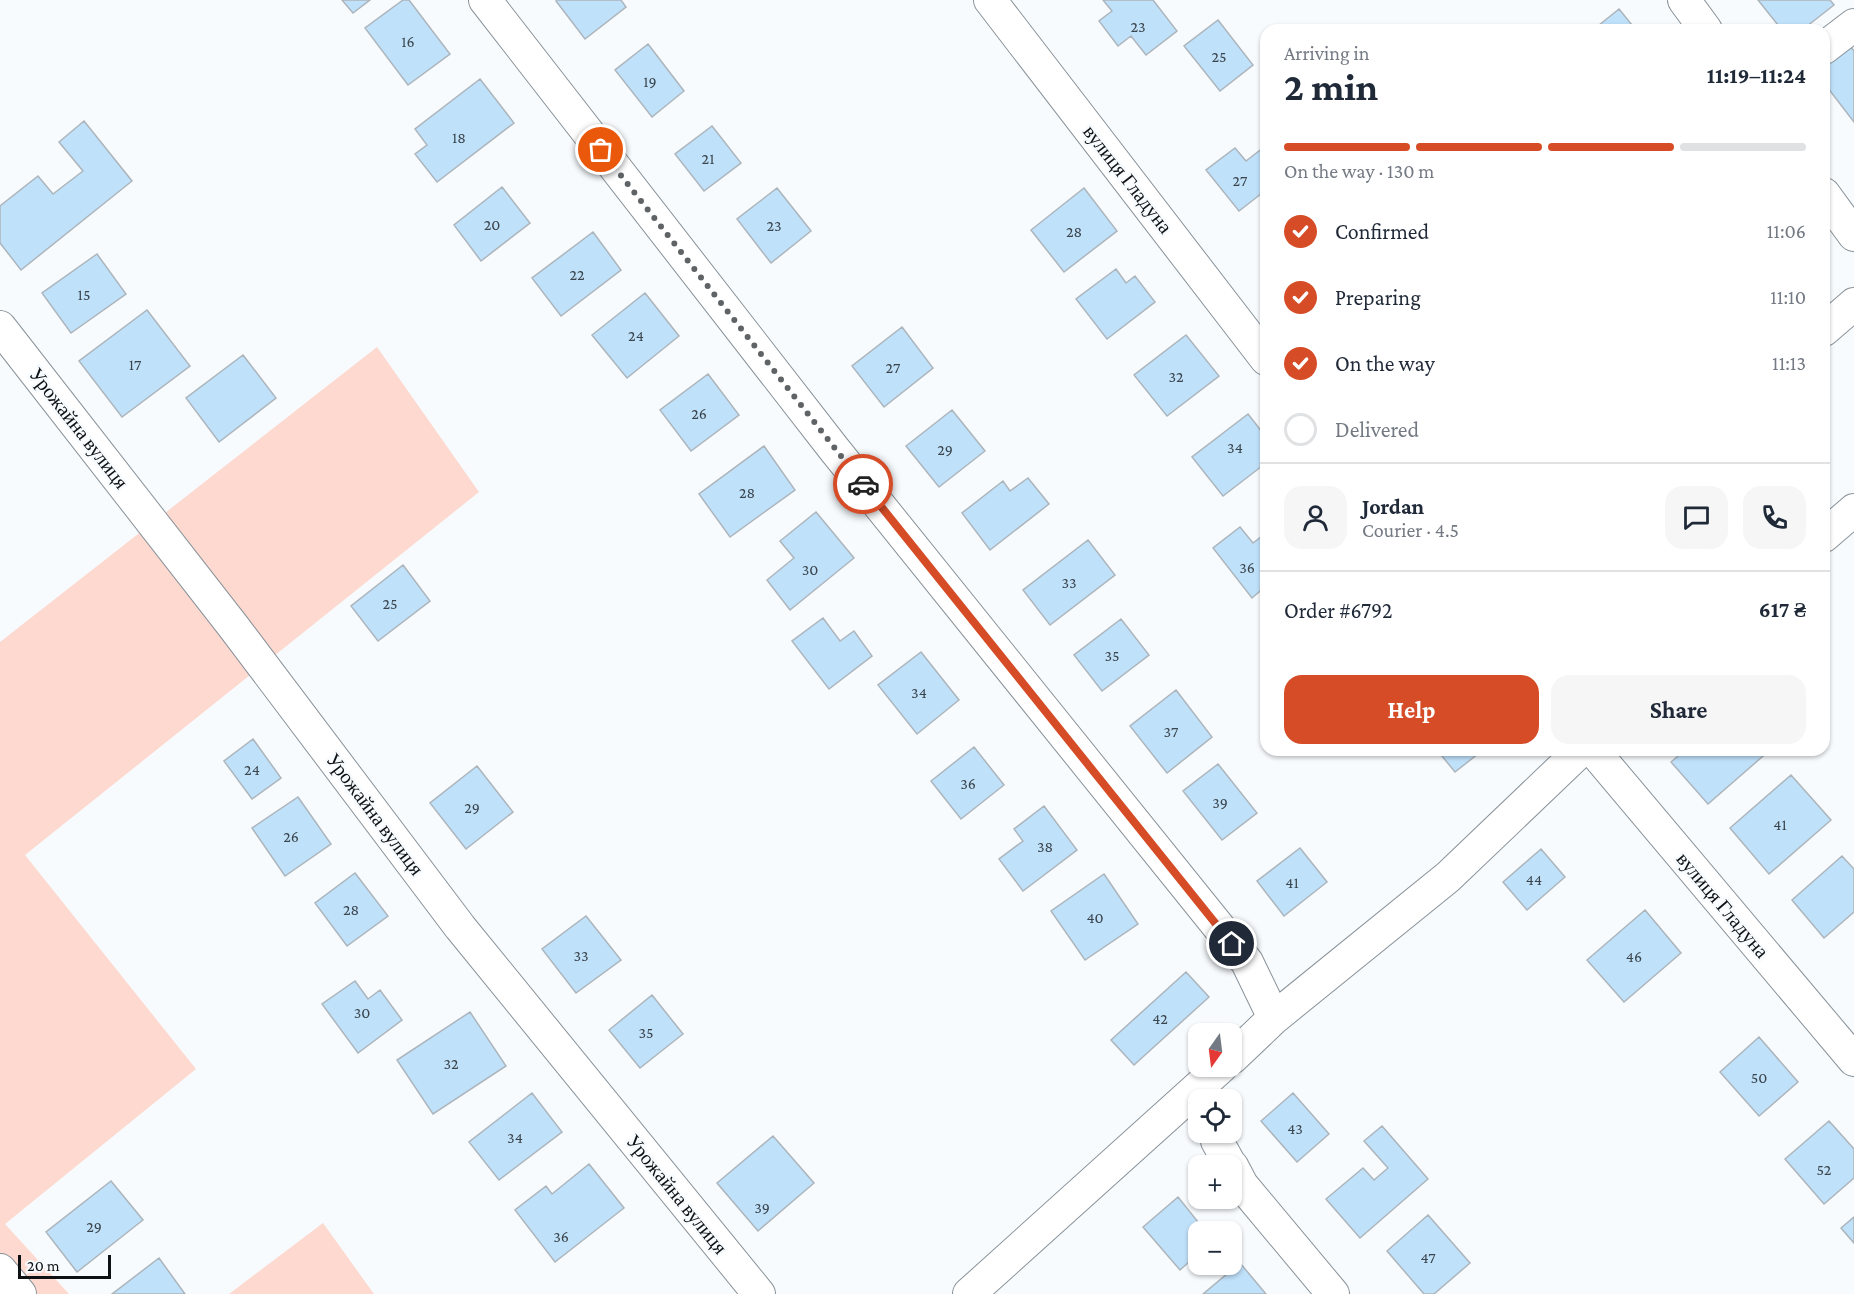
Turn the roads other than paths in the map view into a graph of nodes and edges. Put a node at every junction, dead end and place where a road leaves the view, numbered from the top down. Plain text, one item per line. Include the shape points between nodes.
1 (485, 0) edge
2 (990, 0) edge
3 (1684, 0) edge
4 (1702, 24) edge
5 (1854, 25) edge
6 (1830, 43) edge
7 (1830, 202) edge
8 (1854, 236) edge
9 (1854, 304) edge
10 (1830, 325) edge
11 (0, 327) edge
12 (1260, 351) edge
13 (1854, 510) edge
14 (1830, 531) edge
15 (1575, 756) edge
16 (1598, 756) edge
17 (1274, 1018) junction
18 (1242, 1048) edge
19 (1854, 1060) edge
20 (1214, 1082) edge
21 (1242, 1185) edge
22 (0, 1270) edge
23 (20, 1294) edge
24 (759, 1294) edge
25 (969, 1294) edge
26 (1333, 1294) edge

1 - 17 street via 834,448 1247,962
2 - 12 street, вулиця Гладуна
3 - 4 street
5 - 6 street
7 - 8 street
9 - 10 street
11 - 24 street, Урожайна вулиця via 460,927
13 - 14 street
15 - 17 street via 1448,877
16 - 19 street, вулиця Гладуна
17 - 18 street
20 - 25 street
21 - 26 street
22 - 23 street

